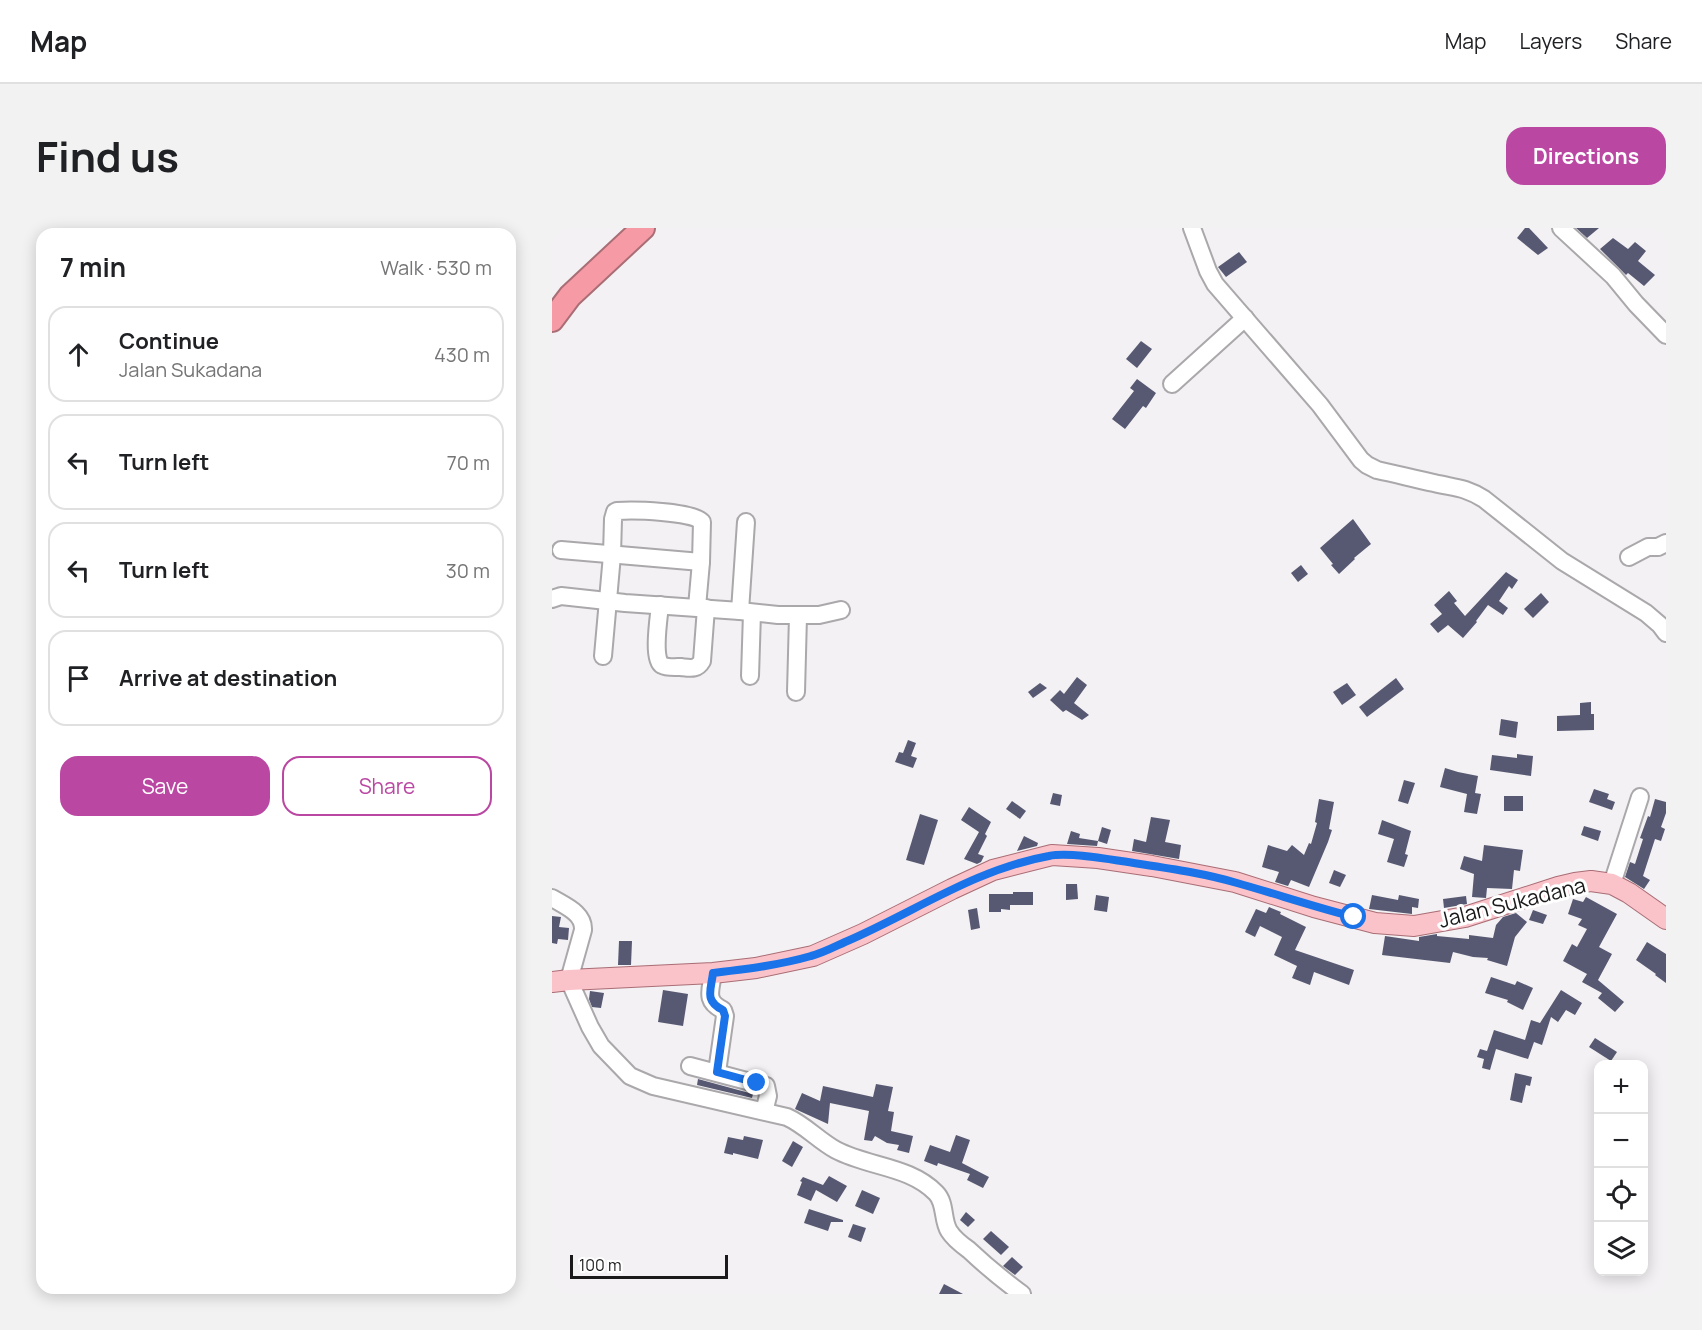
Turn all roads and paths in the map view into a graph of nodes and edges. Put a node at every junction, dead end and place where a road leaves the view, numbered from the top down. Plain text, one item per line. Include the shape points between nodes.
1 (643, 228) edge
2 (1192, 228) edge
3 (1561, 228) edge
4 (1245, 318) junction
5 (552, 320) edge
6 (1666, 334) edge
7 (1172, 384) dead end
8 (746, 522) dead end
9 (1666, 543) edge
10 (561, 550) dead end
11 (612, 555) junction
12 (1629, 557) dead end
13 (701, 562) junction
14 (552, 599) edge
15 (608, 601) junction
16 (660, 605) junction
17 (702, 608) junction
18 (842, 610) dead end
19 (746, 612) junction
20 (798, 616) junction
21 (1666, 633) edge
22 (603, 656) dead end
23 (750, 676) dead end
24 (796, 692) dead end
25 (1640, 797) dead end
26 (1612, 884) junction
27 (552, 898) edge
28 (1666, 919) edge
29 (713, 973) junction
30 (560, 981) edge
31 (690, 1066) dead end
32 (717, 1072) junction
33 (766, 1104) dead end
34 (1022, 1294) edge

1 - 5 highway via 570,296
2 - 4 street via 1215,284
3 - 6 street via 1613,276
4 - 7 street
4 - 21 street via 1320,405 1360,460 1377,470 1472,492 1562,561 1646,613
8 - 19 street
9 - 12 street
10 - 11 street
11 - 13 street
11 - 13 street via 615,512 682,514 702,522
11 - 15 street
13 - 17 street
14 - 15 street via 561,596
15 - 16 street
15 - 22 street
16 - 17 street
16 - 17 street via 658,662 693,668 701,662
17 - 19 street
18 - 20 street
19 - 20 street
19 - 23 street
20 - 24 street
25 - 26 street
26 - 28 main road, Jalan Sukadana
26 - 29 main road, Jalan Sukadana via 1575,882 1465,916 1414,926 1375,922 1235,882 1098,858 1052,855 993,870 813,956
27 - 30 street via 581,917 584,924
29 - 30 main road, Jalan Sukadana
29 - 32 street via 711,1002 725,1016
30 - 34 street via 602,1046 630,1076 653,1086 787,1117 838,1151 912,1176 939,1196 953,1236
31 - 32 street
32 - 33 street via 766,1086

